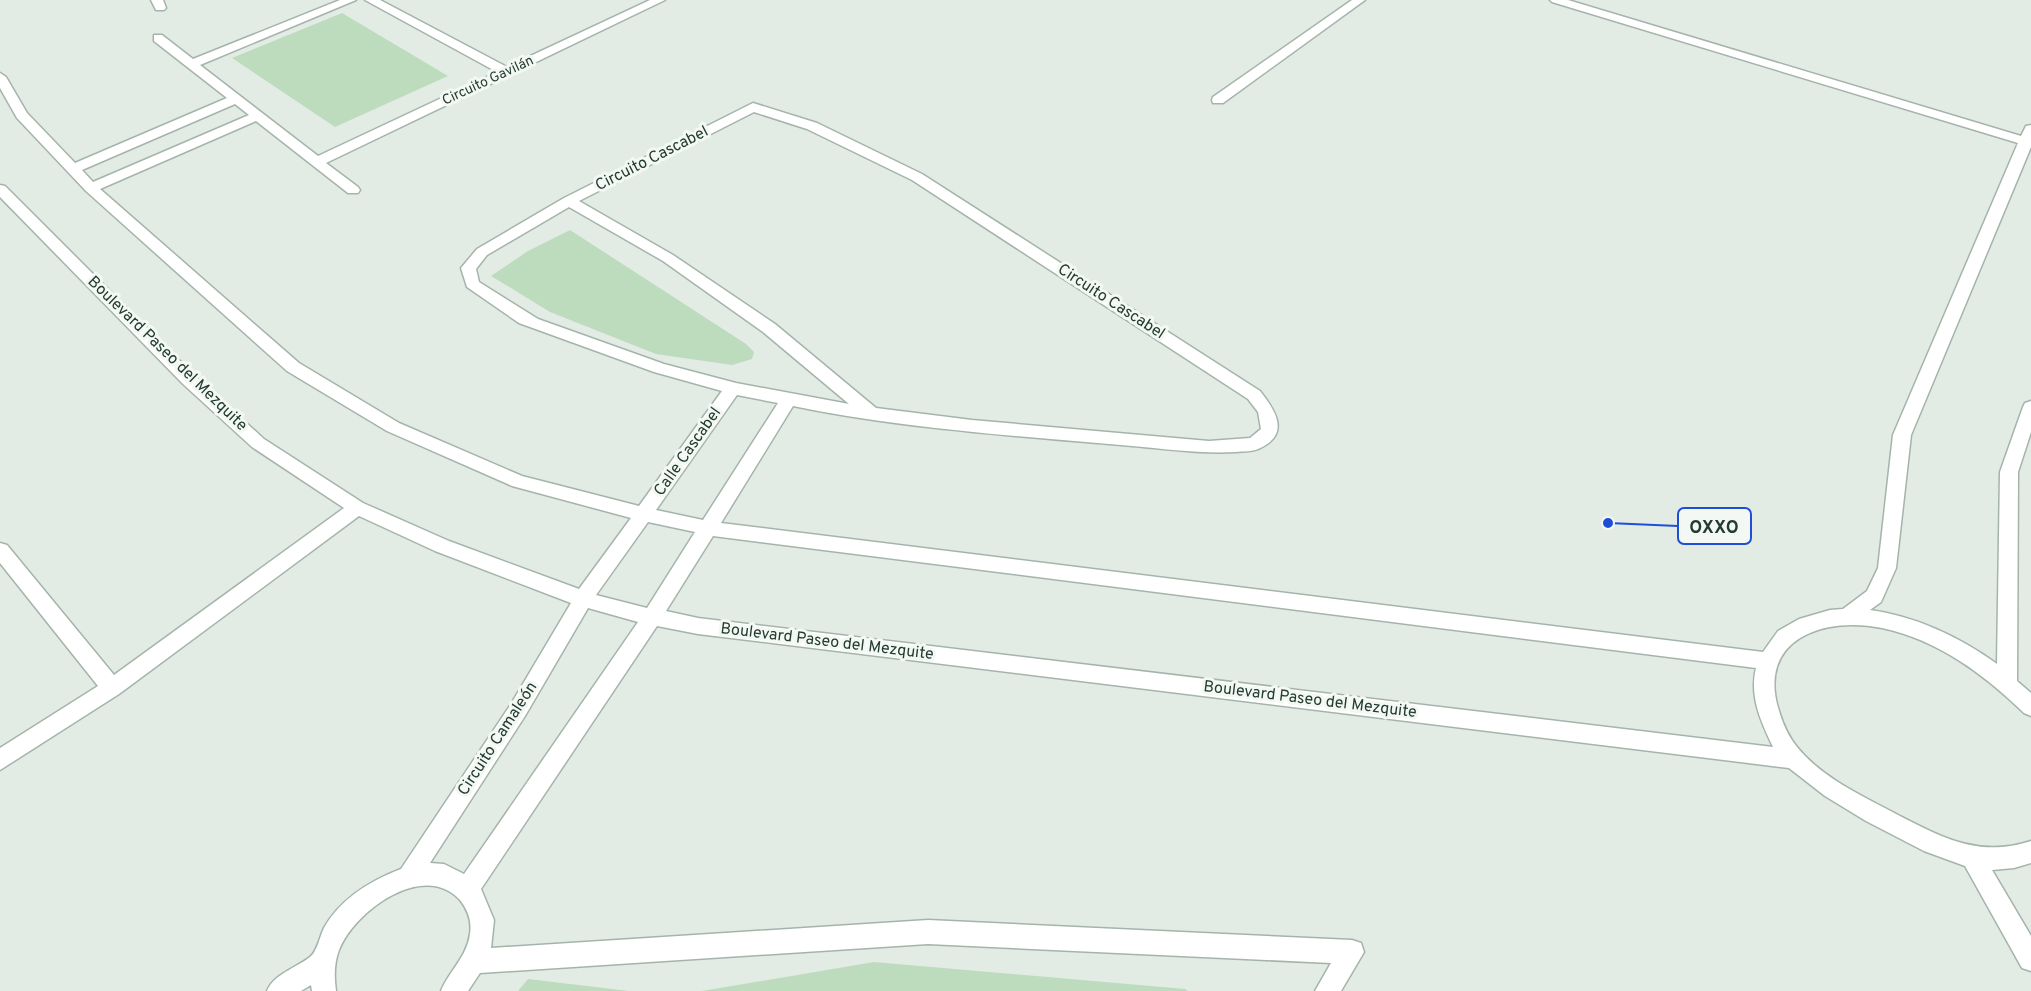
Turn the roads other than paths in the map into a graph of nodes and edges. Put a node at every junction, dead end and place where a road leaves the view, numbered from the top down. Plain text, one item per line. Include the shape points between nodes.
1 (350, 0) edge
2 (372, 0) edge
3 (659, 0) edge
4 (1359, 0) edge
5 (1556, 0) edge
6 (158, 38) dead end
7 (191, 64) junction
8 (507, 72) junction
9 (0, 77) edge
10 (235, 99) junction
11 (1218, 100) dead end
12 (258, 116) junction
13 (2029, 138) edge
14 (317, 162) junction
15 (73, 169) junction
16 (91, 188) junction
17 (0, 189) edge
18 (353, 190) dead end
19 (569, 201) junction
20 (732, 389) junction
21 (788, 401) junction
22 (2031, 407) edge
23 (873, 415) junction
24 (357, 508) junction
25 (643, 514) junction
26 (708, 528) junction
27 (0, 550) edge
28 (583, 599) junction
29 (652, 617) junction
30 (1847, 617) junction
31 (1767, 661) junction
32 (2007, 683) junction
33 (112, 688) junction
34 (2031, 707) edge
35 (1794, 759) junction
36 (0, 760) edge
37 (2031, 852) edge
38 (1973, 859) junction
39 (409, 876) junction
40 (468, 889) junction
41 (2031, 960) edge
42 (474, 961) junction
43 (323, 963) junction
44 (279, 991) edge
45 (324, 991) edge
46 (453, 991) edge
47 (1327, 991) edge

1 - 7 street
2 - 8 street
3 - 8 street, Circuito Gavilán
4 - 11 street
5 - 13 street
6 - 7 street
7 - 10 street
8 - 14 street, Circuito Gavilán
9 - 15 street via 22,115
10 - 12 street
10 - 15 street
12 - 14 street
12 - 16 street
13 - 30 street via 1902,435 1887,568 1874,596
14 - 18 street
15 - 16 street
16 - 25 street via 293,367 393,427 518,481
17 - 24 street, Boulevard Paseo del Mezquite via 189,380 258,443
19 - 20 street, Circuito Cascabel via 482,252 468,268 472,284 524,319 640,364
19 - 23 street, Circuito Cascabel via 668,258 760,322
19 - 23 street, Circuito Cascabel via 753,108 812,126 917,177 1254,395 1271,421 1269,432 1254,444 1209,447
20 - 21 street, Circuito Cascabel
20 - 25 street, Calle Cascabel
21 - 23 street, Circuito Cascabel
21 - 26 street
22 - 32 street via 2009,472
24 - 28 street, Boulevard Paseo del Mezquite via 442,546
24 - 33 street
25 - 26 street
25 - 28 street, Calle Cascabel
26 - 29 street
26 - 31 street
27 - 33 street
28 - 29 street, Boulevard Paseo del Mezquite
28 - 39 street, Circuito Camaleón via 518,710
29 - 35 street, Boulevard Paseo del Mezquite via 722,629
29 - 40 street
30 - 31 street via 1796,628 1778,643
30 - 32 street via 1911,628 1961,651
31 - 35 street via 1763,690 1772,724
32 - 34 street
33 - 36 street
35 - 38 street via 1876,814
37 - 38 street via 2001,860
38 - 41 street
39 - 40 street via 431,874 452,878
39 - 43 street via 379,888 353,908 333,934
40 - 42 street via 480,909 483,933
42 - 46 street
42 - 47 street via 928,932 1352,952
43 - 44 street
43 - 45 street

